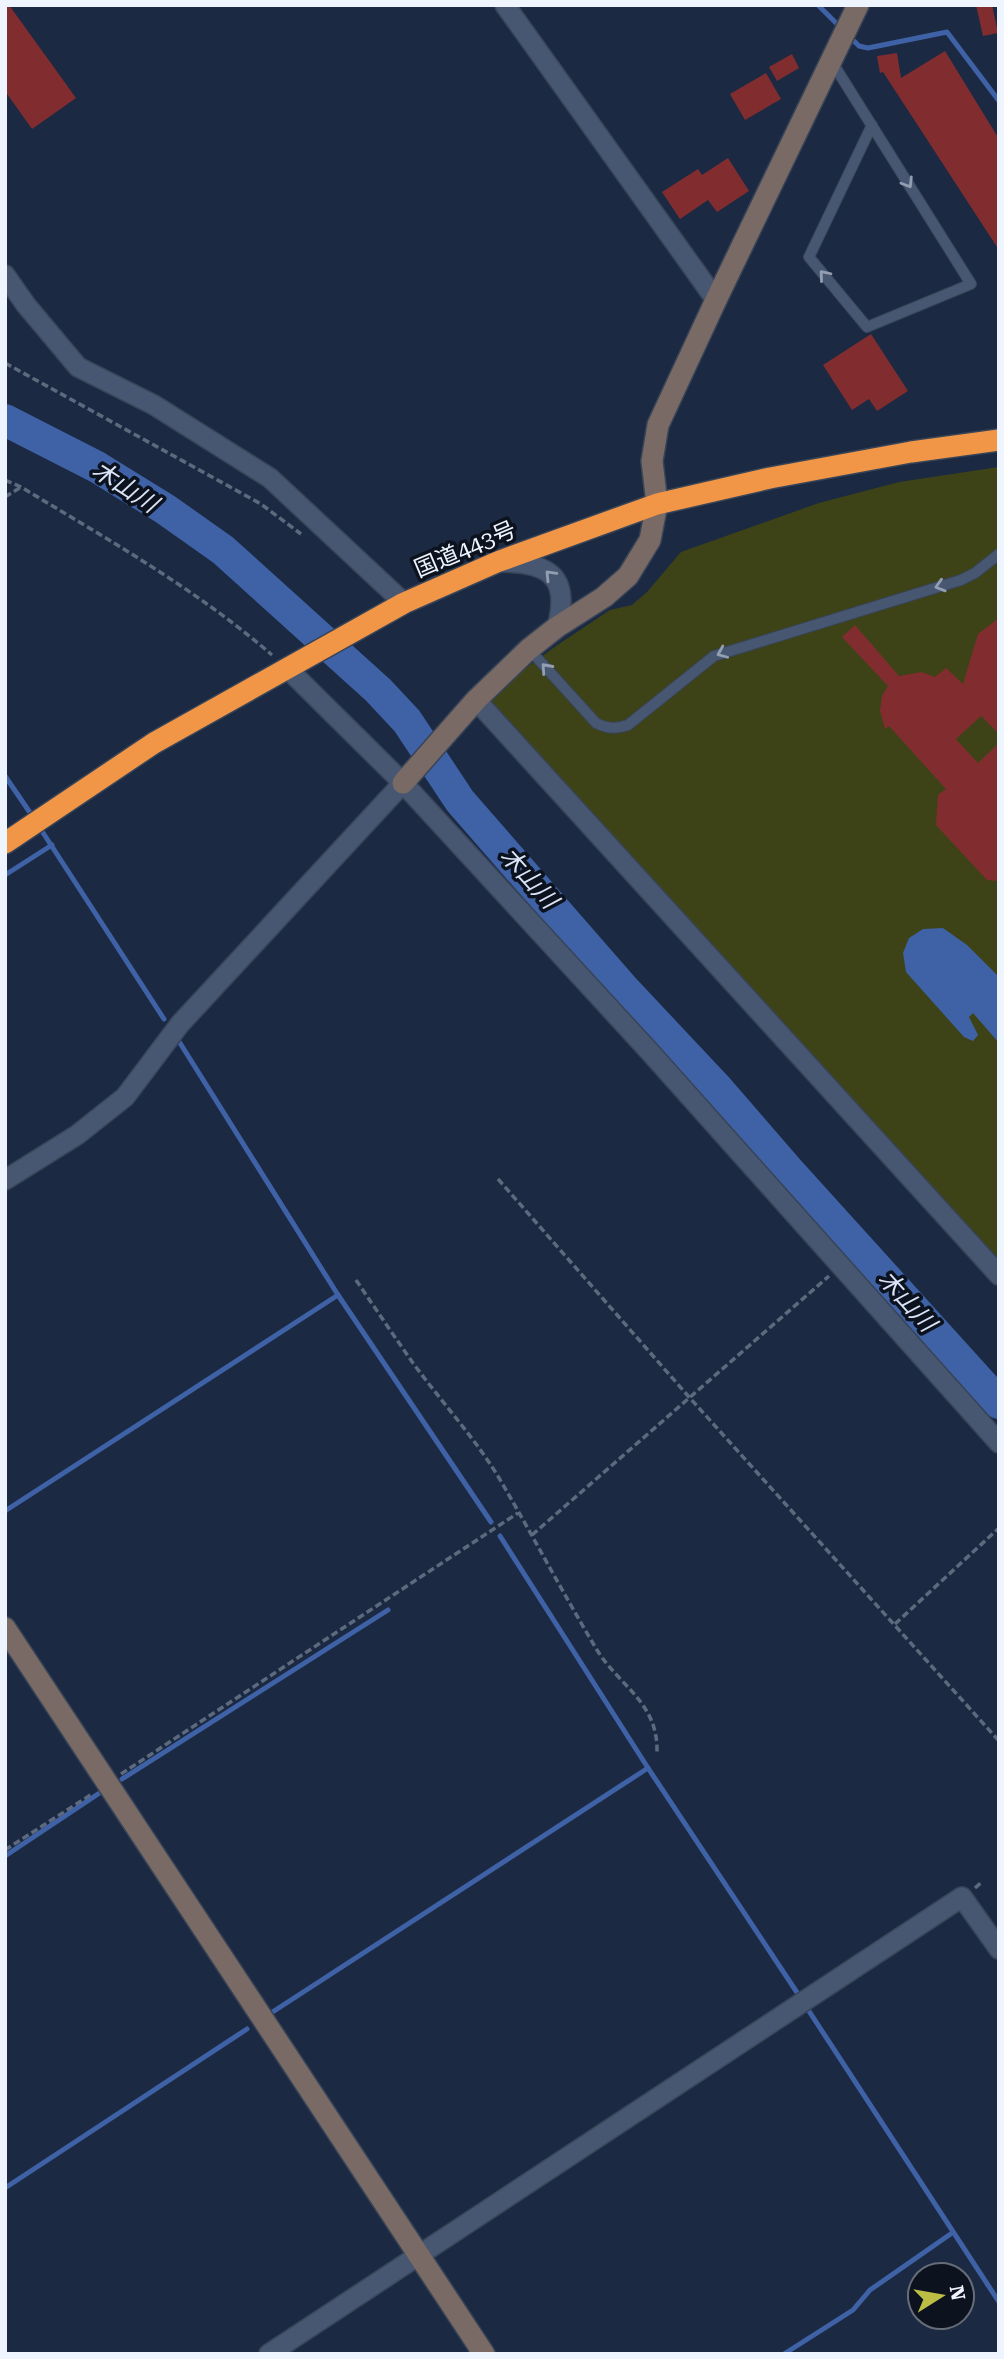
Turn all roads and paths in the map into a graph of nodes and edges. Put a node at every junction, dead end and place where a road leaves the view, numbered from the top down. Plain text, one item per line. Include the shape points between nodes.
1 (505, 5) edge
2 (858, 5) edge
3 (831, 61) junction
4 (872, 125) junction
5 (5, 275) edge
6 (716, 300) junction
7 (5, 363) edge
8 (999, 440) edge
9 (5, 480) edge
10 (21, 487) junction
11 (5, 497) edge
12 (657, 504) junction
13 (302, 535) dead end
14 (999, 554) edge
15 (497, 562) junction
16 (398, 606) junction
17 (557, 627) junction
18 (529, 649) junction
19 (287, 668) junction
20 (473, 704) junction
21 (403, 783) junction
22 (6, 843) edge
23 (498, 1179) dead end
24 (5, 1180) edge
25 (840, 1266) junction
26 (999, 1275) edge
27 (356, 1280) dead end
28 (689, 1397) junction
29 (999, 1443) edge
30 (517, 1513) junction
31 (999, 1528) edge
32 (533, 1535) junction
33 (895, 1625) junction
34 (5, 1628) edge
35 (999, 1741) edge
36 (657, 1752) dead end
37 (108, 1783) junction
38 (5, 1850) edge
39 (999, 1949) edge
40 (420, 2255) junction
41 (269, 2354) edge
42 (484, 2354) edge

1 - 6 street
2 - 3 street
3 - 4 lane
3 - 6 street
4 -> 4 lane via 971,284 867,327 809,257
5 - 16 street via 78,367 154,405 270,478
6 - 12 street via 658,425 652,461
7 - 13 path via 261,504
8 - 12 highway, 国道443号 via 911,452
9 - 10 path
10 - 11 path
10 - 19 path via 165,575 251,636
12 - 15 highway, 国道443号
12 - 17 street via 650,540 628,576
14 -> 18 lane via 961,580 714,656 628,725 617,728 596,723
15 - 16 highway, 国道443号
17 -> 15 street via 562,592 554,576 522,562
16 - 19 highway, 国道443号
17 - 18 street
18 - 20 street
19 - 21 street
19 - 22 highway, 国道443号 via 154,743
20 - 21 street
20 - 26 street
21 - 24 street via 180,1024 125,1097 77,1135
21 - 25 street
23 - 28 path
25 - 28 path
25 - 29 street
27 - 30 path via 474,1441
28 - 32 path
28 - 33 path
30 - 32 path
30 - 37 path
31 - 33 path
32 - 36 path via 597,1651 652,1719
33 - 35 path
34 - 37 street
37 - 38 path
37 - 40 street
39 - 40 street via 962,1897
40 - 41 street
40 - 42 street

